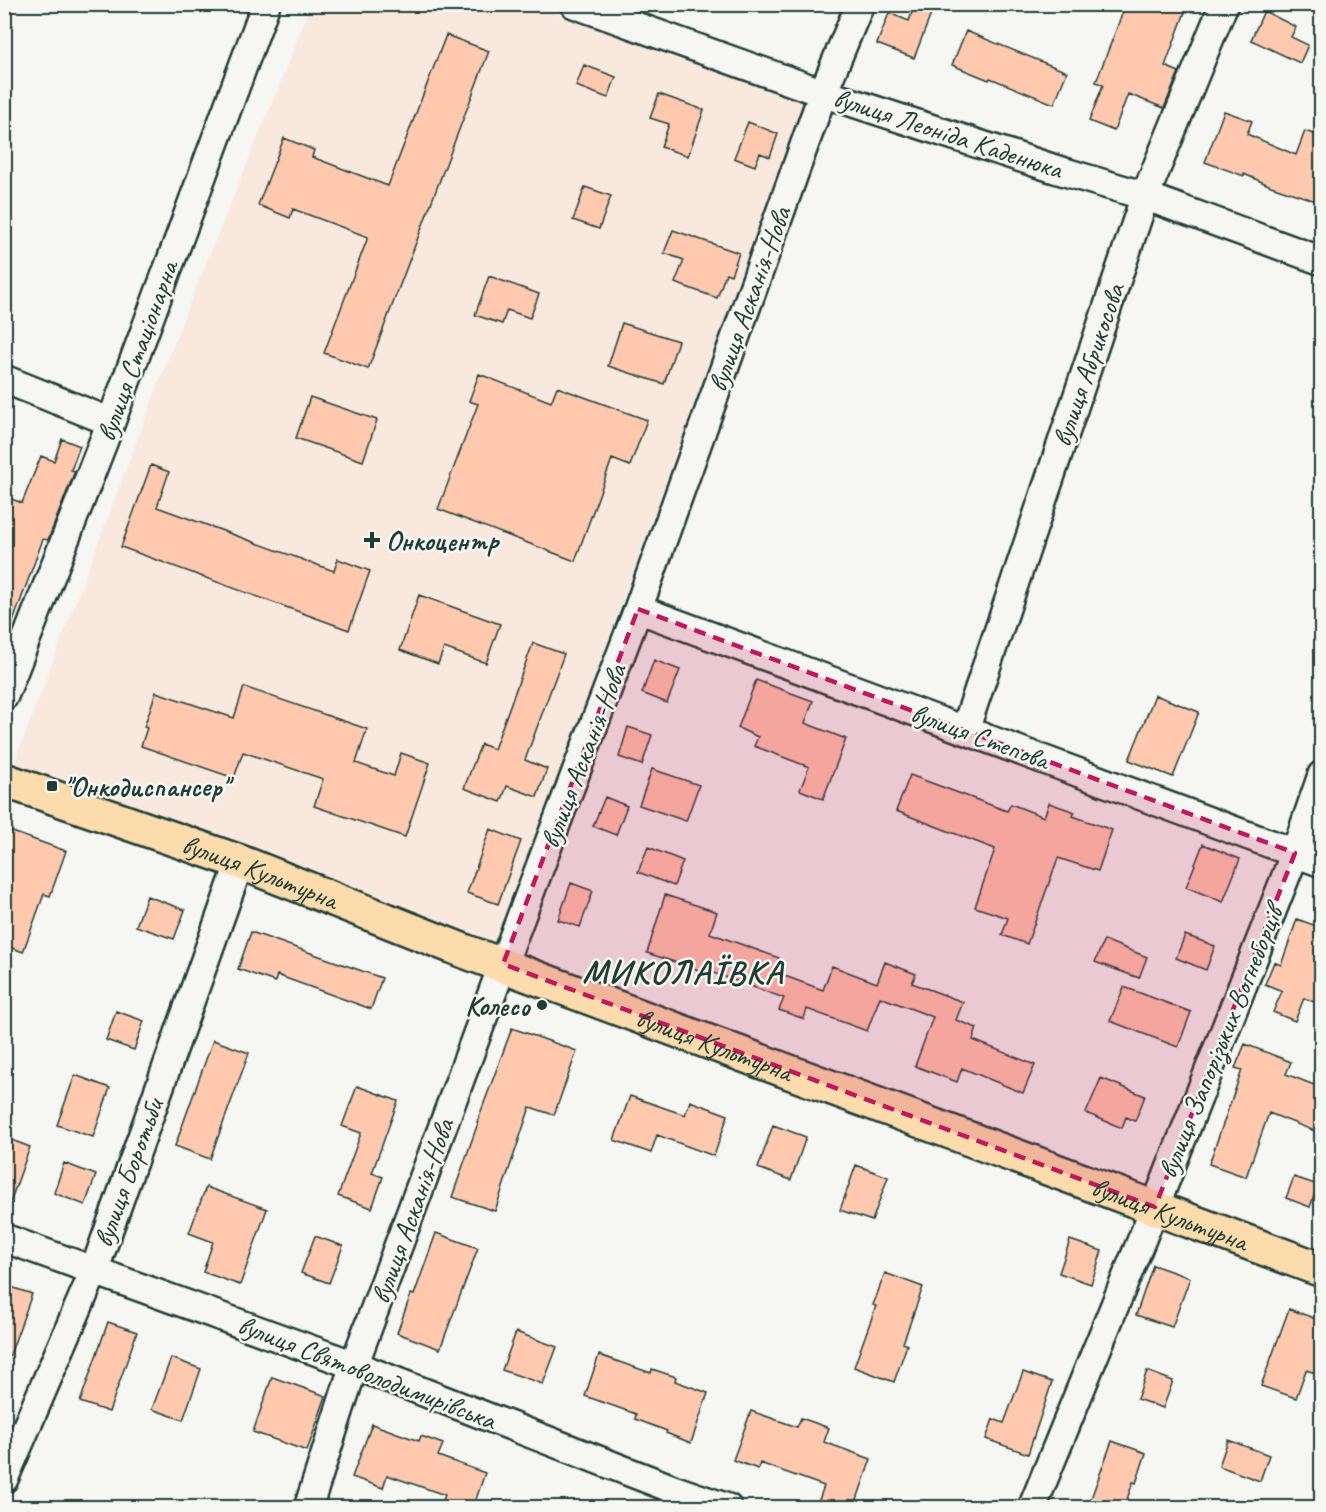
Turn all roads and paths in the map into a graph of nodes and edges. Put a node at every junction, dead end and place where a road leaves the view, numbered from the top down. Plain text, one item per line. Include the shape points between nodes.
1 (266, 4) edge
2 (574, 4) edge
3 (860, 4) edge
4 (1224, 4) edge
5 (823, 93) junction
6 (1145, 196) junction
7 (1322, 261) edge
8 (4, 379) edge
9 (111, 422) junction
10 (638, 609) junction
11 (4, 696) edge
12 (965, 730) junction
13 (1322, 775) edge
14 (4, 780) edge
15 (1295, 853) junction
16 (240, 862) junction
17 (1322, 863) edge
18 (503, 964) junction
19 (1155, 1207) junction
20 (4, 1238) edge
21 (1322, 1270) edge
22 (94, 1271) junction
23 (354, 1365) junction
24 (4, 1479) edge
25 (308, 1508) edge
26 (728, 1508) edge
27 (1032, 1508) edge

1 - 9 street, вулиця Стаціонарна
2 - 5 street, вулиця Леоніда Каденюка
3 - 5 street, вулиця Асканія-Нова
4 - 6 street, вулиця Абрикосова
5 - 6 street, вулиця Леоніда Каденюка
5 - 10 street, вулиця Асканія-Нова
6 - 7 street, вулиця Леоніда Каденюка
6 - 12 street, вулиця Абрикосова
8 - 9 street
9 - 11 street, вулиця Стаціонарна
10 - 12 street, вулиця Степова
10 - 18 street, вулиця Асканія-Нова
12 - 15 street, вулиця Степова
13 - 15 street, вулиця Запорізьких Вогнеборців
14 - 16 main road, вулиця Культурна
15 - 17 street, вулиця Степова
15 - 19 street, вулиця Запорізьких Вогнеборців
16 - 18 main road, вулиця Культурна
16 - 22 street, вулиця Боротьби
18 - 19 main road, вулиця Культурна
18 - 23 street, вулиця Асканія-Нова
19 - 21 main road, вулиця Культурна
19 - 27 street, вулиця Запорізьких Вогнеборців
20 - 22 street, вулиця Святоволодимирівська
22 - 23 street, вулиця Святоволодимирівська
22 - 24 street, вулиця Боротьби
23 - 25 street, вулиця Асканія-Нова
23 - 26 street, вулиця Святоволодимирівська

